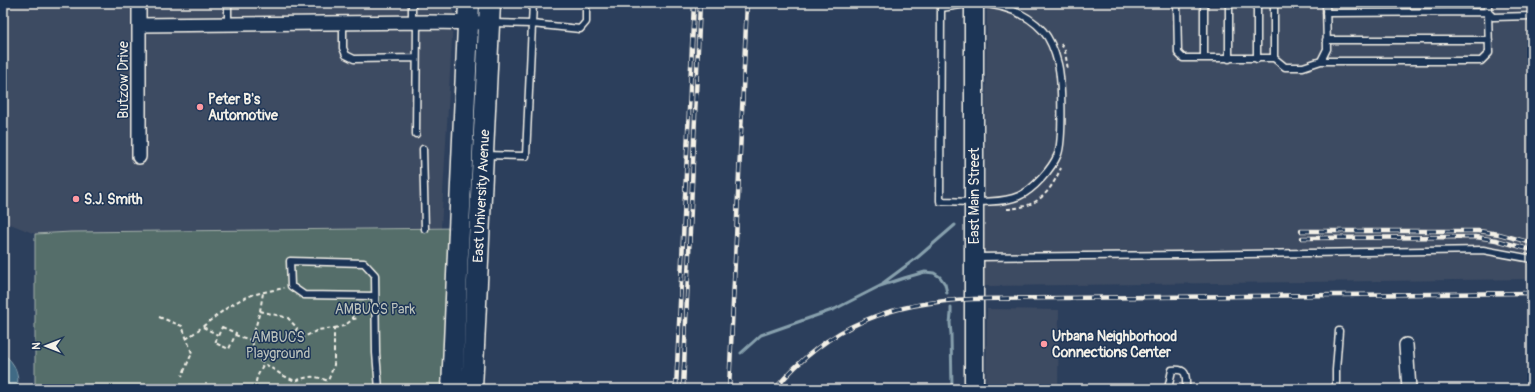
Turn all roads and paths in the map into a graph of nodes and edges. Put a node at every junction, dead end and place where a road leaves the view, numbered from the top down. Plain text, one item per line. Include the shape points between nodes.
1 (139, 3) edge
2 (228, 3) edge
3 (412, 3) edge
4 (469, 3) edge
5 (490, 3) edge
6 (533, 3) edge
7 (586, 3) edge
8 (974, 3) edge
9 (1177, 3) edge
10 (1204, 3) edge
11 (1229, 3) edge
12 (1257, 3) edge
13 (1274, 3) edge
14 (1326, 3) edge
15 (1488, 3) edge
16 (1488, 12) junction
17 (1326, 13) junction
18 (1532, 16) edge
19 (414, 22) junction
20 (343, 23) junction
21 (468, 23) junction
22 (489, 23) junction
23 (228, 24) junction
24 (532, 24) junction
25 (139, 25) junction
26 (1058, 37) dead end
27 (1326, 40) junction
28 (1489, 40) junction
29 (416, 58) junction
30 (1204, 58) junction
31 (1274, 58) junction
32 (1228, 59) junction
33 (1257, 59) junction
34 (1321, 61) junction
35 (1068, 74) dead end
36 (416, 134) dead end
37 (423, 149) dead end
38 (483, 155) junction
39 (139, 157) dead end
40 (1061, 168) dead end
41 (974, 202) junction
42 (1001, 209) dead end
43 (424, 229) dead end
44 (974, 257) junction
45 (1532, 259) edge
46 (291, 286) junction
47 (263, 293) junction
48 (375, 296) junction
49 (352, 309) dead end
50 (260, 311) junction
51 (159, 317) dead end
52 (359, 318) dead end
53 (353, 319) junction
54 (203, 327) junction
55 (334, 328) junction
56 (1339, 331) dead end
57 (218, 335) junction
58 (235, 335) junction
59 (186, 339) junction
60 (252, 340) junction
61 (1406, 345) dead end
62 (264, 363) junction
63 (182, 376) dead end
64 (256, 389) edge
65 (379, 389) edge
66 (452, 389) edge
67 (472, 389) edge
68 (974, 389) edge
69 (1168, 389) edge
70 (1186, 389) edge
71 (1336, 389) edge
72 (1408, 389) edge

1 - 25 street, Butzow Drive
2 - 23 lane
3 - 19 lane
4 - 21 main road, East University Avenue
5 - 22 main road, East University Avenue
6 - 24 lane
7 - 24 lane via 586,22 580,30
8 - 41 main road, East Main Street
8 - 41 lane via 941,8 940,178 940,201
8 - 41 lane via 1001,6 1020,13 1042,30 1050,40 1058,64 1060,82 1061,140 1058,155 1050,168 1020,196
9 - 30 lane via 1178,53 1183,58
10 - 30 lane
11 - 32 lane
12 - 33 lane
13 - 31 lane
14 - 17 lane
15 - 16 lane
16 - 17 lane
16 - 18 lane via 1493,17
16 - 28 lane
17 - 27 lane
19 - 20 street
19 - 21 street
19 - 29 lane
20 - 23 street
20 - 29 lane via 343,48 346,55 354,59
21 - 22 street
21 - 66 main road, East University Avenue
22 - 24 lane
22 - 38 main road, East University Avenue
23 - 25 street
24 - 38 lane via 526,156
25 - 39 street, Butzow Drive
26 - 35 path via 1065,51
27 - 28 lane
27 - 34 lane via 1327,49
28 - 34 lane via 1489,53 1481,61
29 - 36 lane
30 - 32 lane
31 - 33 lane
31 - 34 lane via 1285,67 1303,67
32 - 33 lane
37 - 43 lane
38 - 67 main road, East University Avenue
40 - 42 path via 1054,182 1038,201 1022,208
41 - 44 main road, East Main Street
44 - 45 lane via 1482,250
44 - 68 main road, East Main Street
46 - 47 path
46 - 48 lane via 304,295
46 - 48 lane via 290,261 364,263 376,275
47 - 50 path
47 - 54 path via 232,304
48 - 65 lane
49 - 53 path
50 - 55 path via 288,318 300,339 318,330
50 - 60 path
51 - 59 path via 182,326
52 - 53 path
53 - 55 path via 344,326
54 - 57 path
54 - 59 path
55 - 62 path via 334,365 328,381 317,376 296,381
56 - 71 lane
57 - 58 path via 222,327 236,333
57 - 58 path via 215,343 229,350
58 - 60 path
59 - 63 path via 192,353
60 - 62 path via 259,360
61 - 72 street
62 - 64 path via 255,385
69 - 70 lane via 1172,370 1176,369 1183,370 1185,374

